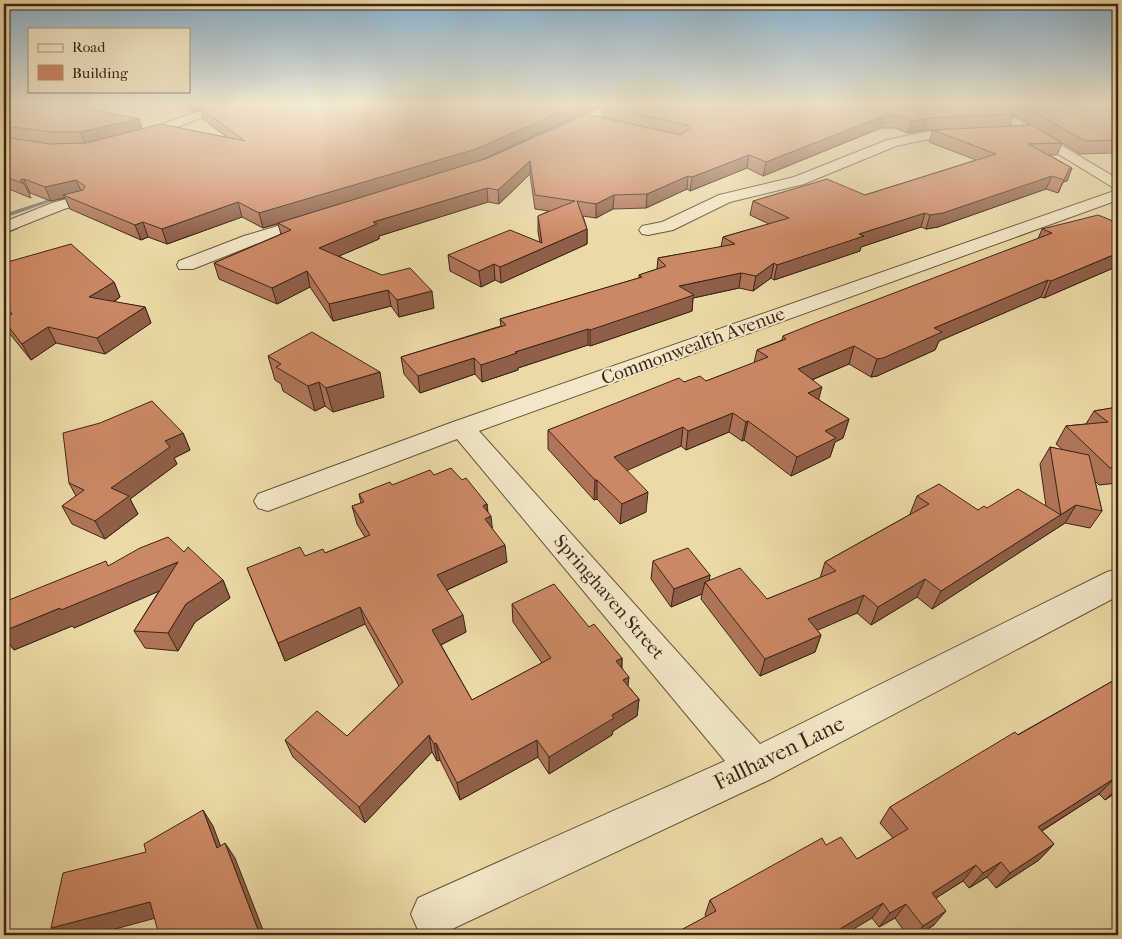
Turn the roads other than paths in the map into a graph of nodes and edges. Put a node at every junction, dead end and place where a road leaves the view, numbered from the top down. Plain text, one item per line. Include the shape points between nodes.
1 (880, 148) edge
2 (1058, 148) edge
3 (1118, 186) edge
4 (1118, 195) edge
5 (81, 200) edge
6 (332, 216) edge
7 (4, 228) edge
8 (648, 230) dead end
9 (186, 265) dead end
10 (462, 428) junction
11 (268, 500) dead end
12 (1118, 581) edge
13 (755, 767) junction
14 (434, 914) dead end

1 - 8 street via 799,181 725,198 667,226
2 - 3 street
4 - 10 street, Commonwealth Avenue
5 - 7 street
6 - 9 street via 250,240
10 - 11 street, Commonwealth Avenue
10 - 13 street, Springhaven Street
12 - 13 street, Fallhaven Lane
13 - 14 street, Fallhaven Lane

